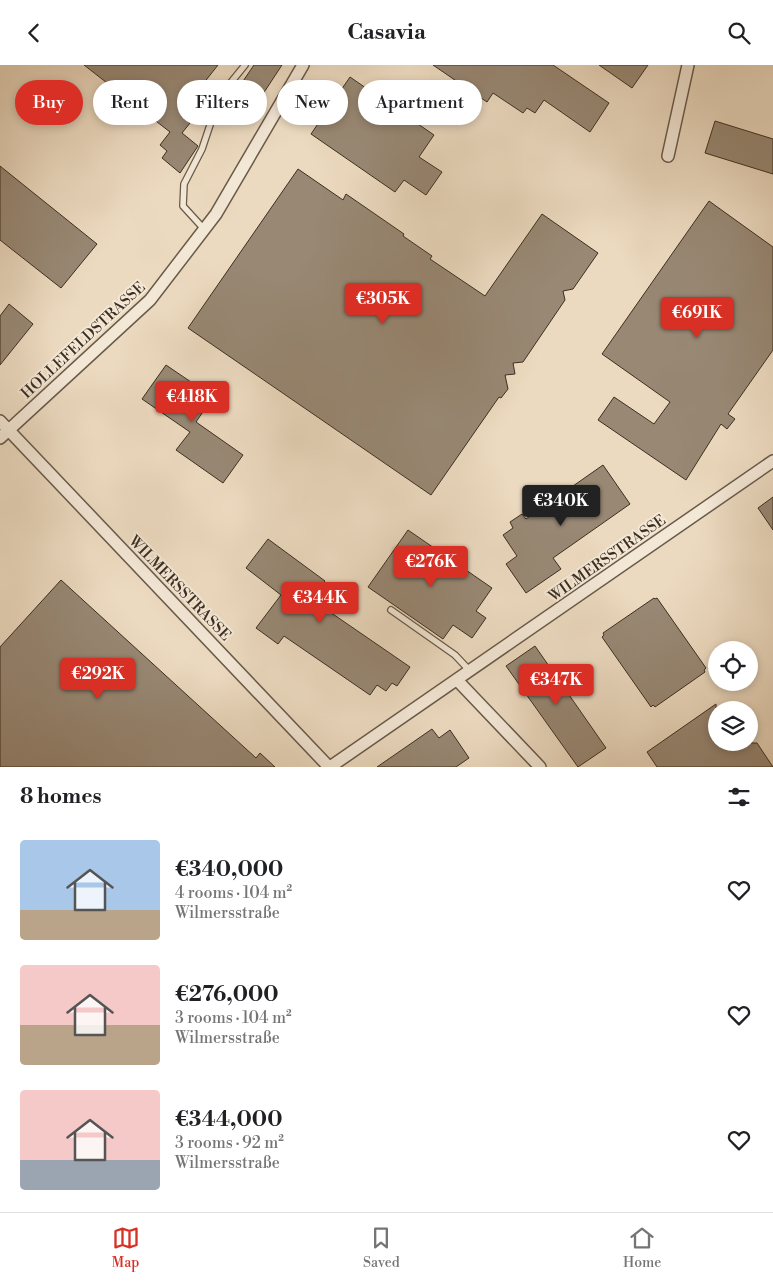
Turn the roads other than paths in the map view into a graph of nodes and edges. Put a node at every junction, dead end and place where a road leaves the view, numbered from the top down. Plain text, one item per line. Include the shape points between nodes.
1 (245, 65) edge
2 (302, 65) edge
3 (688, 65) edge
4 (668, 156) dead end
5 (204, 229) junction
6 (0, 421) edge
7 (4, 434) edge
8 (773, 461) edge
9 (391, 610) dead end
10 (470, 671) junction
11 (457, 680) junction
12 (330, 767) edge
13 (540, 767) edge

1 - 5 lane via 228,86 184,184 183,206
2 - 5 street, HOLLEFELDSTRASSE via 216,214
3 - 4 street
5 - 7 street, HOLLEFELDSTRASSE via 150,299
6 - 7 street
7 - 12 street, WILMERSSTRASSE
8 - 10 street, WILMERSSTRASSE
9 - 10 lane via 455,655
10 - 11 street, WILMERSSTRASSE
11 - 12 street, WILMERSSTRASSE
11 - 13 street

